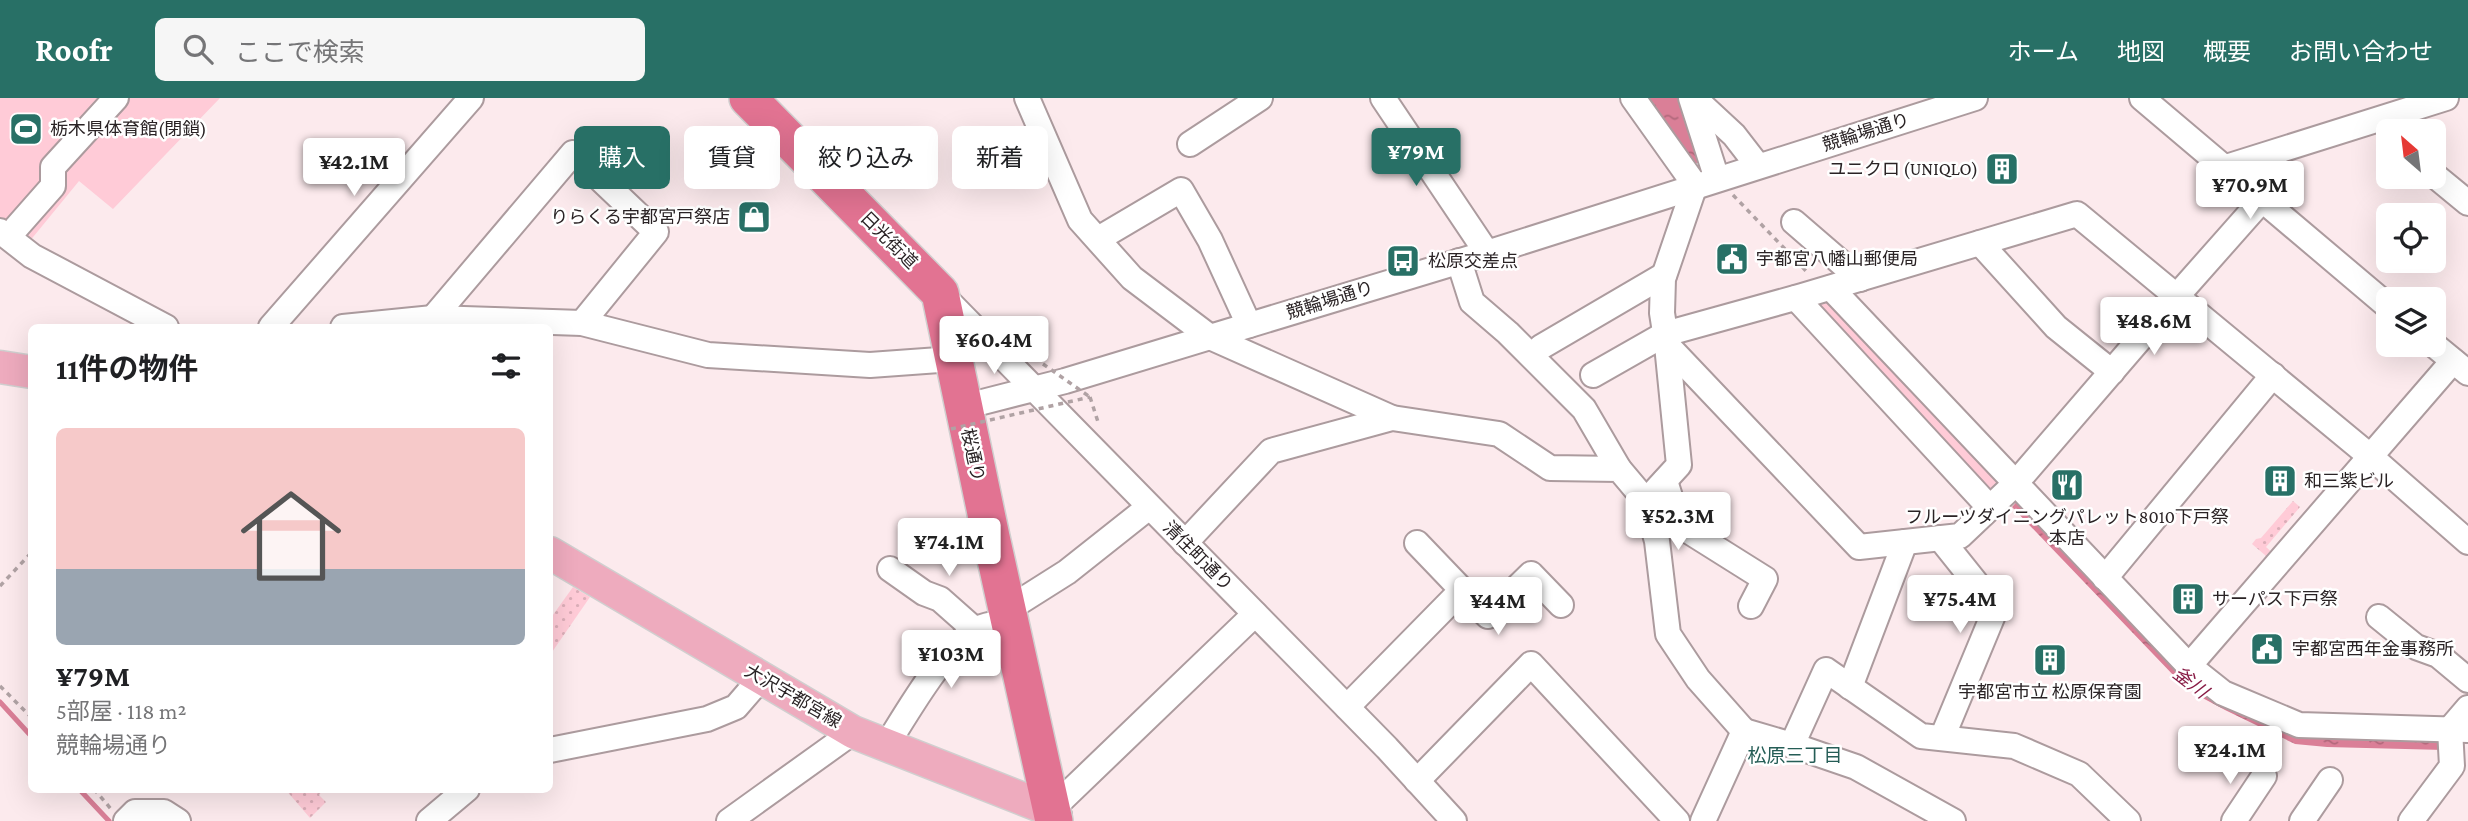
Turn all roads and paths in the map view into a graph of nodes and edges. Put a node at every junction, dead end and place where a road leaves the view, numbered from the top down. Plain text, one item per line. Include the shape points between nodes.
1 (116, 98) edge
2 (471, 98) edge
3 (748, 98) edge
4 (1260, 98) edge
5 (1633, 98) edge
6 (1692, 98) edge
7 (1975, 98) edge
8 (2142, 98) edge
9 (2446, 98) edge
10 (1029, 99) edge
11 (1386, 99) edge
12 (2401, 119) edge
13 (2376, 130) edge
14 (1190, 144) dead end
15 (1758, 166) junction
16 (2223, 168) junction
17 (1706, 182) junction
18 (2446, 185) edge
19 (2262, 201) junction
20 (2468, 203) edge
21 (1794, 222) dead end
22 (8, 230) edge
23 (1097, 239) junction
24 (1980, 243) junction
25 (1487, 253) junction
26 (1459, 261) junction
27 (1664, 275) junction
28 (1860, 279) junction
29 (940, 293) junction
30 (1813, 293) junction
31 (2376, 296) edge
32 (2176, 297) junction
33 (433, 318) junction
34 (582, 323) junction
35 (160, 324) edge
36 (274, 324) edge
37 (373, 324) edge
38 (1249, 325) junction
39 (1210, 337) junction
40 (1666, 340) junction
41 (1541, 347) dead end
42 (2446, 355) edge
43 (953, 359) junction
44 (1044, 364) dead end
45 (2461, 367) edge
46 (2112, 372) junction
47 (1593, 375) dead end
48 (2273, 375) junction
49 (1035, 390) junction
50 (1090, 397) junction
51 (957, 418) junction
52 (1392, 418) junction
53 (1101, 429) dead end
54 (2371, 457) junction
55 (1619, 469) junction
56 (1665, 481) junction
57 (2003, 496) junction
58 (1646, 501) junction
59 (1149, 507) junction
60 (1940, 538) junction
61 (1905, 542) junction
62 (2468, 542) edge
63 (1417, 543) dead end
64 (1185, 544) junction
65 (553, 555) edge
66 (28, 556) edge
67 (890, 569) dead end
68 (2105, 578) junction
69 (0, 586) edge
70 (1462, 590) junction
71 (1561, 605) dead end
72 (1751, 606) dead end
73 (1255, 614) junction
74 (2379, 617) dead end
75 (997, 620) junction
76 (2189, 666) junction
77 (761, 678) junction
78 (2468, 680) edge
79 (0, 686) edge
80 (1850, 687) junction
81 (1347, 708) junction
82 (2468, 708) edge
83 (28, 714) edge
84 (2459, 730) edge
85 (1744, 731) junction
86 (853, 732) junction
87 (1942, 738) junction
88 (1792, 745) junction
89 (886, 746) junction
90 (553, 749) edge
91 (2460, 771) edge
92 (2264, 776) dead end
93 (2330, 780) dead end
94 (1417, 781) junction
95 (98, 793) edge
96 (462, 793) edge
97 (120, 817) edge
98 (1058, 817) edge
99 (178, 821) edge
100 (429, 821) edge
101 (729, 821) edge
102 (1454, 821) edge
103 (1677, 821) edge
104 (1703, 821) edge
105 (1953, 821) edge
106 (2128, 821) edge
107 (2234, 821) edge
108 (2302, 821) edge
109 (2411, 821) edge

1 - 22 street via 52,167 53,186
2 - 36 street
3 - 29 highway, 日光街道
4 - 14 street
5 - 17 street
6 - 15 street via 1734,135
6 - 17 street
7 - 15 street, 競輪場通り
8 - 16 street
9 - 12 street
10 - 23 street via 1080,220
11 - 25 street
13 - 16 street
15 - 17 street, 競輪場通り
16 - 19 street
17 - 25 street, 競輪場通り
17 - 27 street
17 - 30 path
18 - 20 street
19 - 31 street
19 - 32 street
21 - 28 street
22 - 35 street via 32,256
23 - 38 street via 1181,190
23 - 39 street via 1132,278
24 - 28 street
24 - 32 street via 2077,214
24 - 46 street via 2056,327
25 - 26 street, 競輪場通り
26 - 38 street, 競輪場通り
26 - 55 street via 1472,302 1584,409
27 - 40 street
27 - 41 street
28 - 30 street
29 - 43 highway, 桜通り
29 - 49 street, 清住町通り
30 - 40 street
30 - 57 street
30 - 57 street
32 - 46 street
32 - 48 street
33 - 34 street
33 - 34 street via 573,153 656,232
33 - 37 street
34 - 43 street via 708,355 870,365
38 - 39 street, 競輪場通り
39 - 49 street, 競輪場通り
39 - 52 street
40 - 47 street
40 - 56 street via 1679,465
40 - 61 street via 1859,547
42 - 45 street
43 - 51 highway, 桜通り
44 - 50 path, bridge
45 - 54 street
46 - 57 street
48 - 54 street
48 - 68 street
49 - 51 street, 競輪場通り
49 - 59 street, 清住町通り
50 - 51 path, bridge
50 - 53 path
51 - 75 highway, 桜通り
52 - 55 street via 1499,434 1550,468
52 - 64 street via 1271,451
54 - 62 street
54 - 76 street
55 - 58 street
56 - 58 street
56 - 72 street via 1679,525 1765,579
57 - 60 street via 1960,536
57 - 68 street
58 - 85 street via 1657,541 1668,634 1698,679
59 - 64 street, 清住町通り
59 - 75 street via 1075,567
60 - 61 street
60 - 87 street via 1996,608
61 - 80 street
63 - 70 street
64 - 73 street, 清住町通り
65 - 77 main road, 大沢宇都宮線
66 - 69 path
67 - 75 street via 923,593
68 - 76 street
70 - 71 street via 1489,616 1531,574
70 - 81 street
73 - 81 street, 清住町通り
73 - 98 street
74 - 78 street
75 - 89 street via 949,654
75 - 98 highway, 桜通り
76 - 84 street via 2223,693 2299,725
77 - 86 main road, 大沢宇都宮線
77 - 90 street via 736,707 707,719
79 - 83 path
80 - 87 street via 1921,736
80 - 88 street via 1826,670
81 - 94 street, 清住町通り
82 - 84 street
84 - 91 street
85 - 88 street
85 - 104 street
86 - 89 main road, 大沢宇都宮線
86 - 101 street
87 - 106 street via 2014,746 2079,774
88 - 105 street via 1856,767
89 - 98 main road, 大沢宇都宮線
91 - 109 street
92 - 107 street
93 - 108 street
94 - 102 street, 清住町通り
94 - 103 street via 1531,664
95 - 97 path
96 - 100 street
97 - 99 street via 164,812

